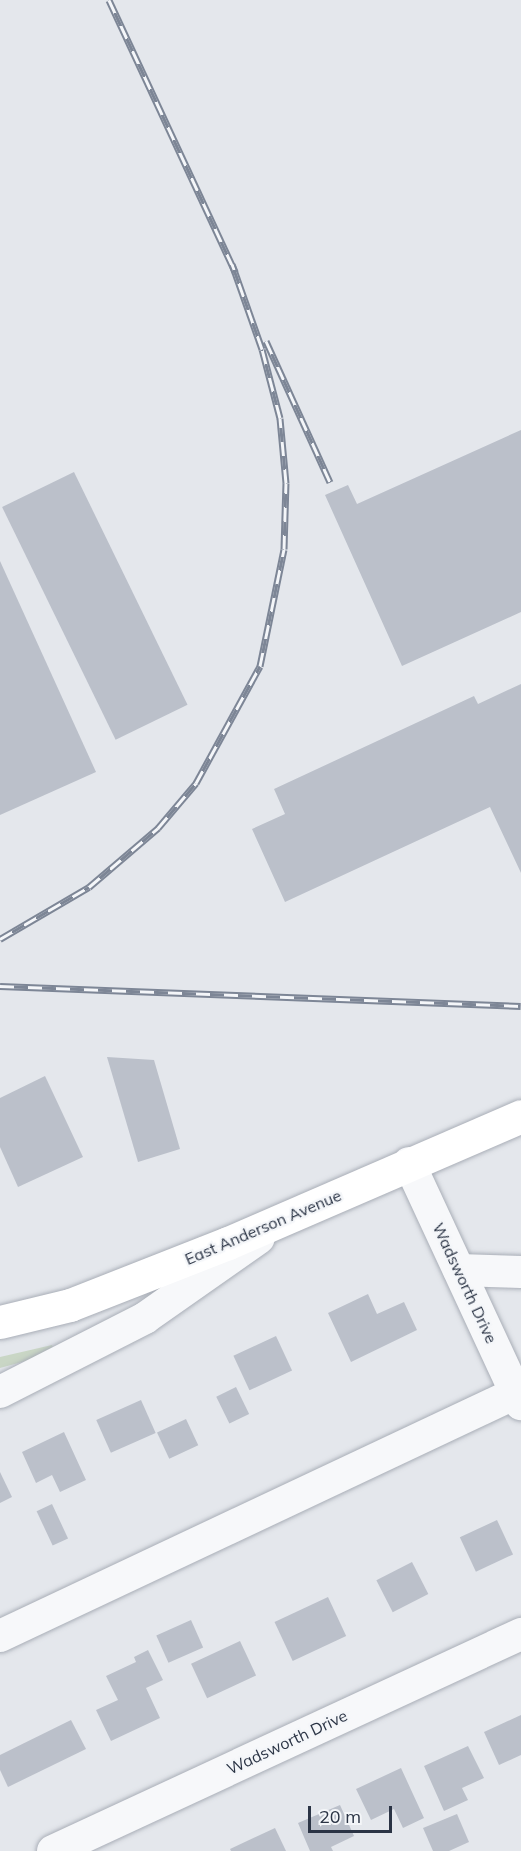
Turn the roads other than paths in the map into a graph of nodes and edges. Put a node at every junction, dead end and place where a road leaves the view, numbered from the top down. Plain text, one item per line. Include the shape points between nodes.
1 (521, 1116) edge
2 (409, 1163) junction
3 (287, 1218) junction
4 (459, 1270) junction
5 (521, 1272) edge
6 (0, 1322) edge
7 (0, 1392) edge
8 (519, 1398) edge
9 (521, 1634) edge
10 (0, 1636) edge
11 (53, 1851) edge

1 - 2 main road, East Anderson Avenue
2 - 3 main road, East Anderson Avenue
2 - 4 street, Wadsworth Drive
3 - 6 main road, East Anderson Avenue via 70,1305
3 - 7 street via 145,1318
4 - 5 street
4 - 8 street, Wadsworth Drive
8 - 10 street
9 - 11 street, Wadsworth Drive

